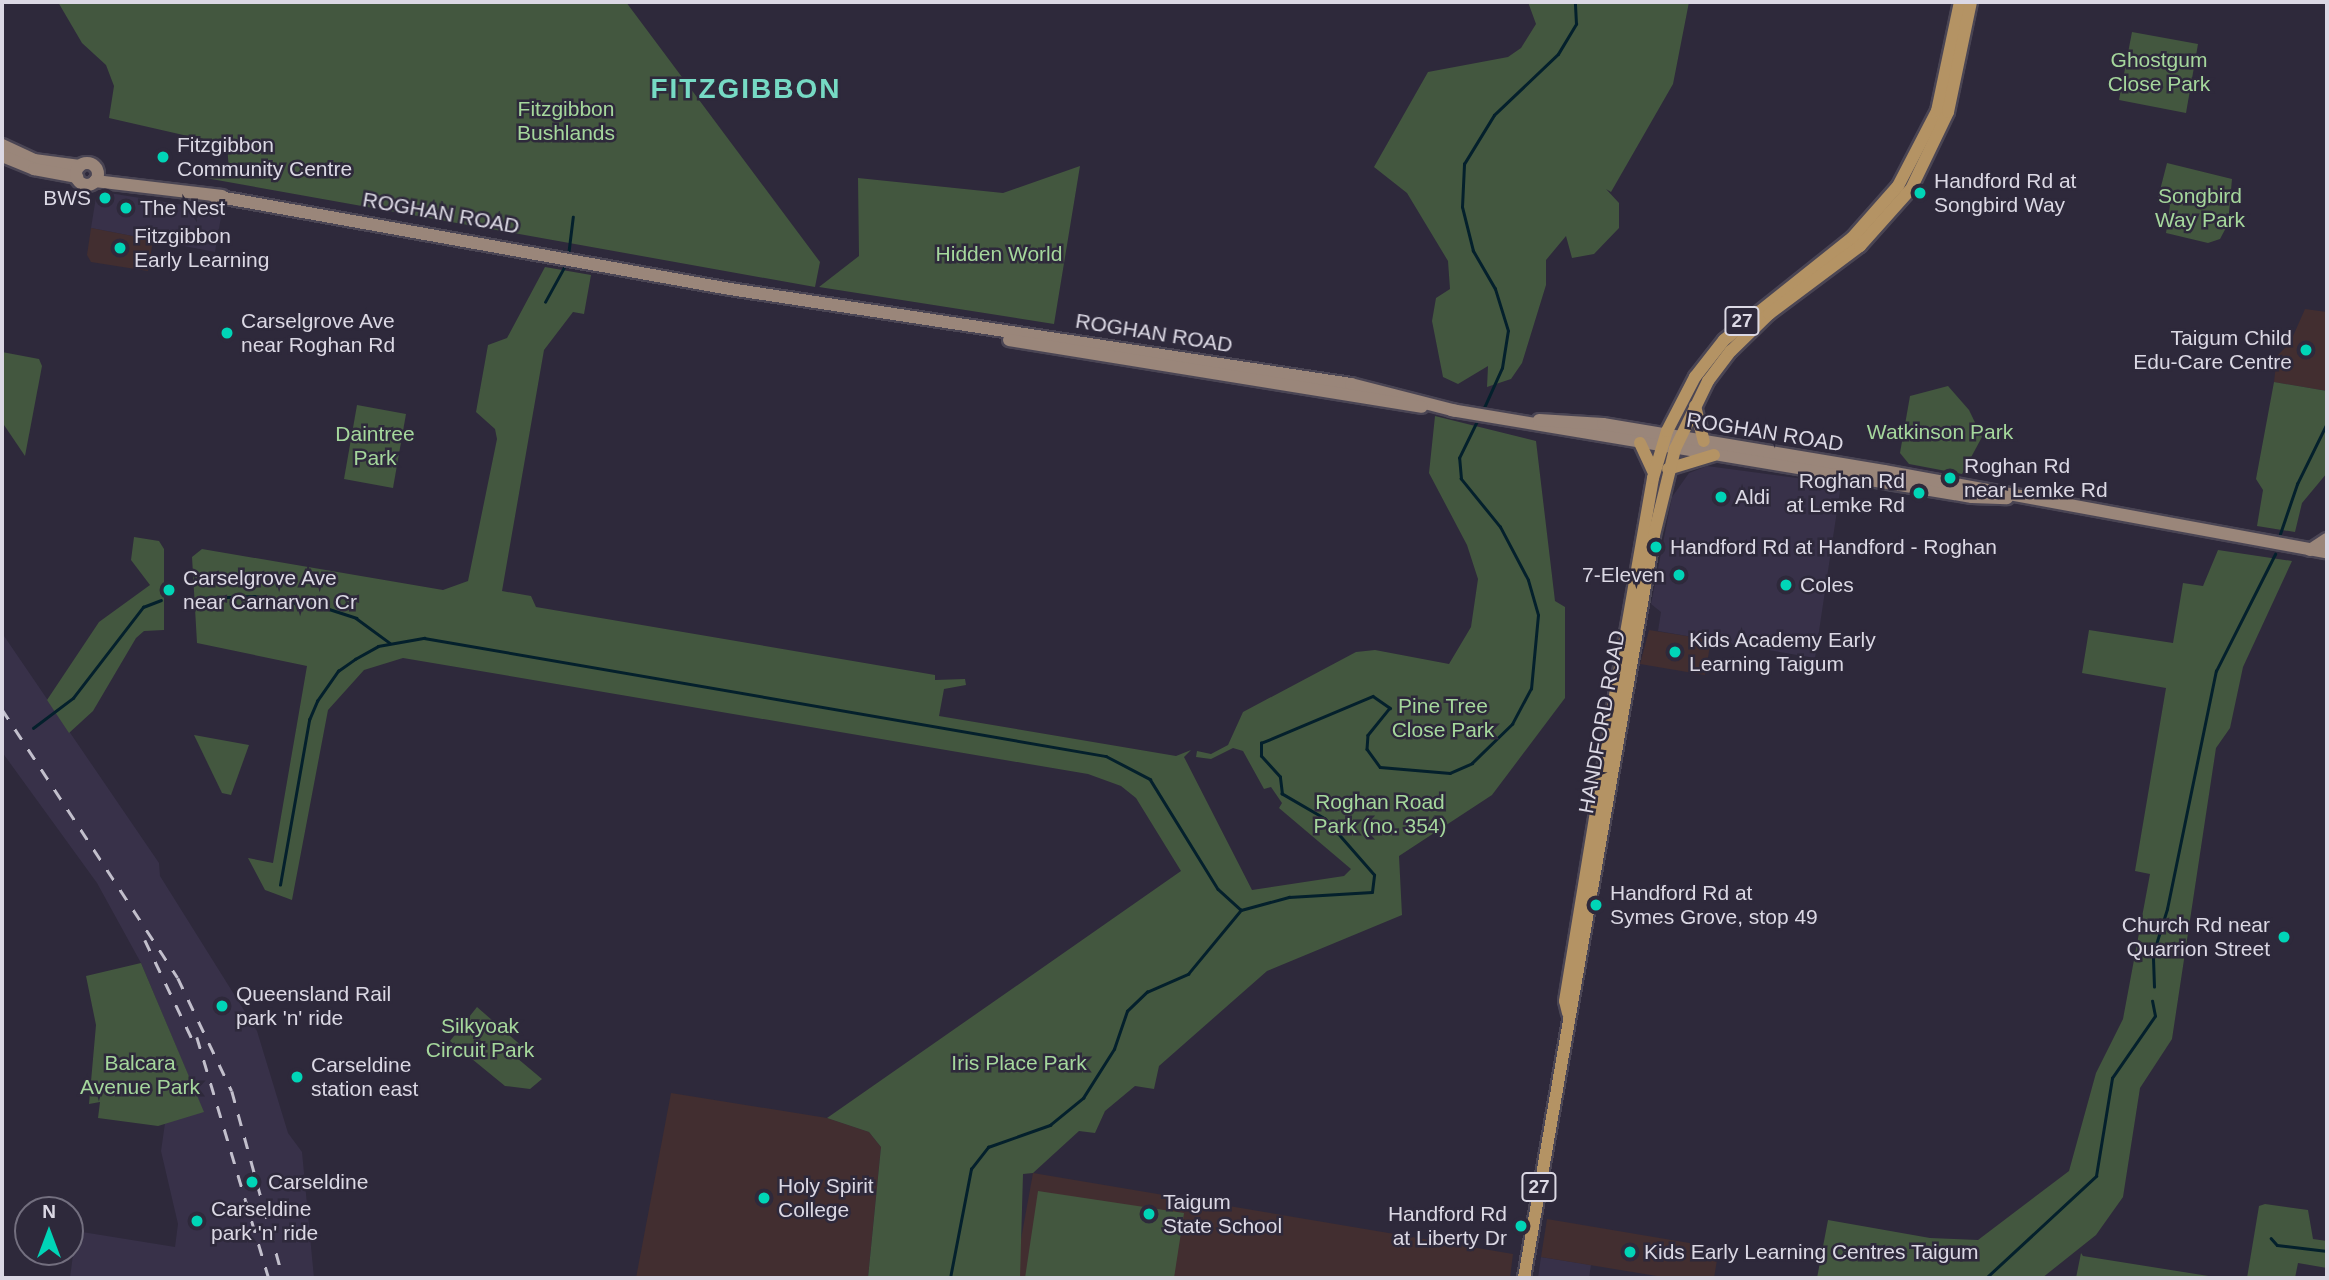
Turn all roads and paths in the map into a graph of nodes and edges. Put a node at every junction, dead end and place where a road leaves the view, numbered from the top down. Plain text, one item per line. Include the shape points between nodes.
1 (1961, 2) edge
2 (1971, 2) edge
3 (2, 145) edge
4 (2, 156) edge
5 (79, 172) junction
6 (1695, 405) junction
7 (1510, 420) junction
8 (1704, 441) junction
9 (1670, 442) junction
10 (1640, 443) junction
11 (1714, 455) junction
12 (1668, 469) junction
13 (1654, 473) junction
14 (2007, 498) junction
15 (2327, 539) edge
16 (2310, 550) junction
17 (2327, 552) edge
18 (1568, 1013) junction
19 (1524, 1278) edge

1 - 9 main road, 27 via 1937,111 1898,186 1852,238 1724,340 1685,394
2 - 6 main road, 27 via 1948,112 1911,190 1860,246 1750,332 1715,370
3 - 5 main road via 34,160
4 - 5 main road
5 - 7 main road, ROGHAN ROAD via 89,163 97,176 973,334
6 - 8 main road
6 - 9 main road, 27
7 - 9 main road, ROGHAN ROAD via 1592,423
7 - 10 main road, ROGHAN ROAD
8 - 9 main road, ROGHAN ROAD
8 - 14 main road, ROGHAN ROAD via 1966,485
9 - 10 main road, ROGHAN ROAD
9 - 11 main road, ROGHAN ROAD
9 - 12 main road, HANDFORD ROAD / 27
9 - 13 main road, HANDFORD ROAD / 27
10 - 13 main road
11 - 12 main road
11 - 14 main road, ROGHAN ROAD via 1983,499
12 - 18 main road, HANDFORD ROAD / 27 via 1578,987
13 - 18 main road, HANDFORD ROAD / 27 via 1567,984
14 - 16 main road, ROGHAN ROAD
15 - 16 main road
16 - 17 main road, ROGHAN ROAD
18 - 19 main road, HANDFORD ROAD / 27

